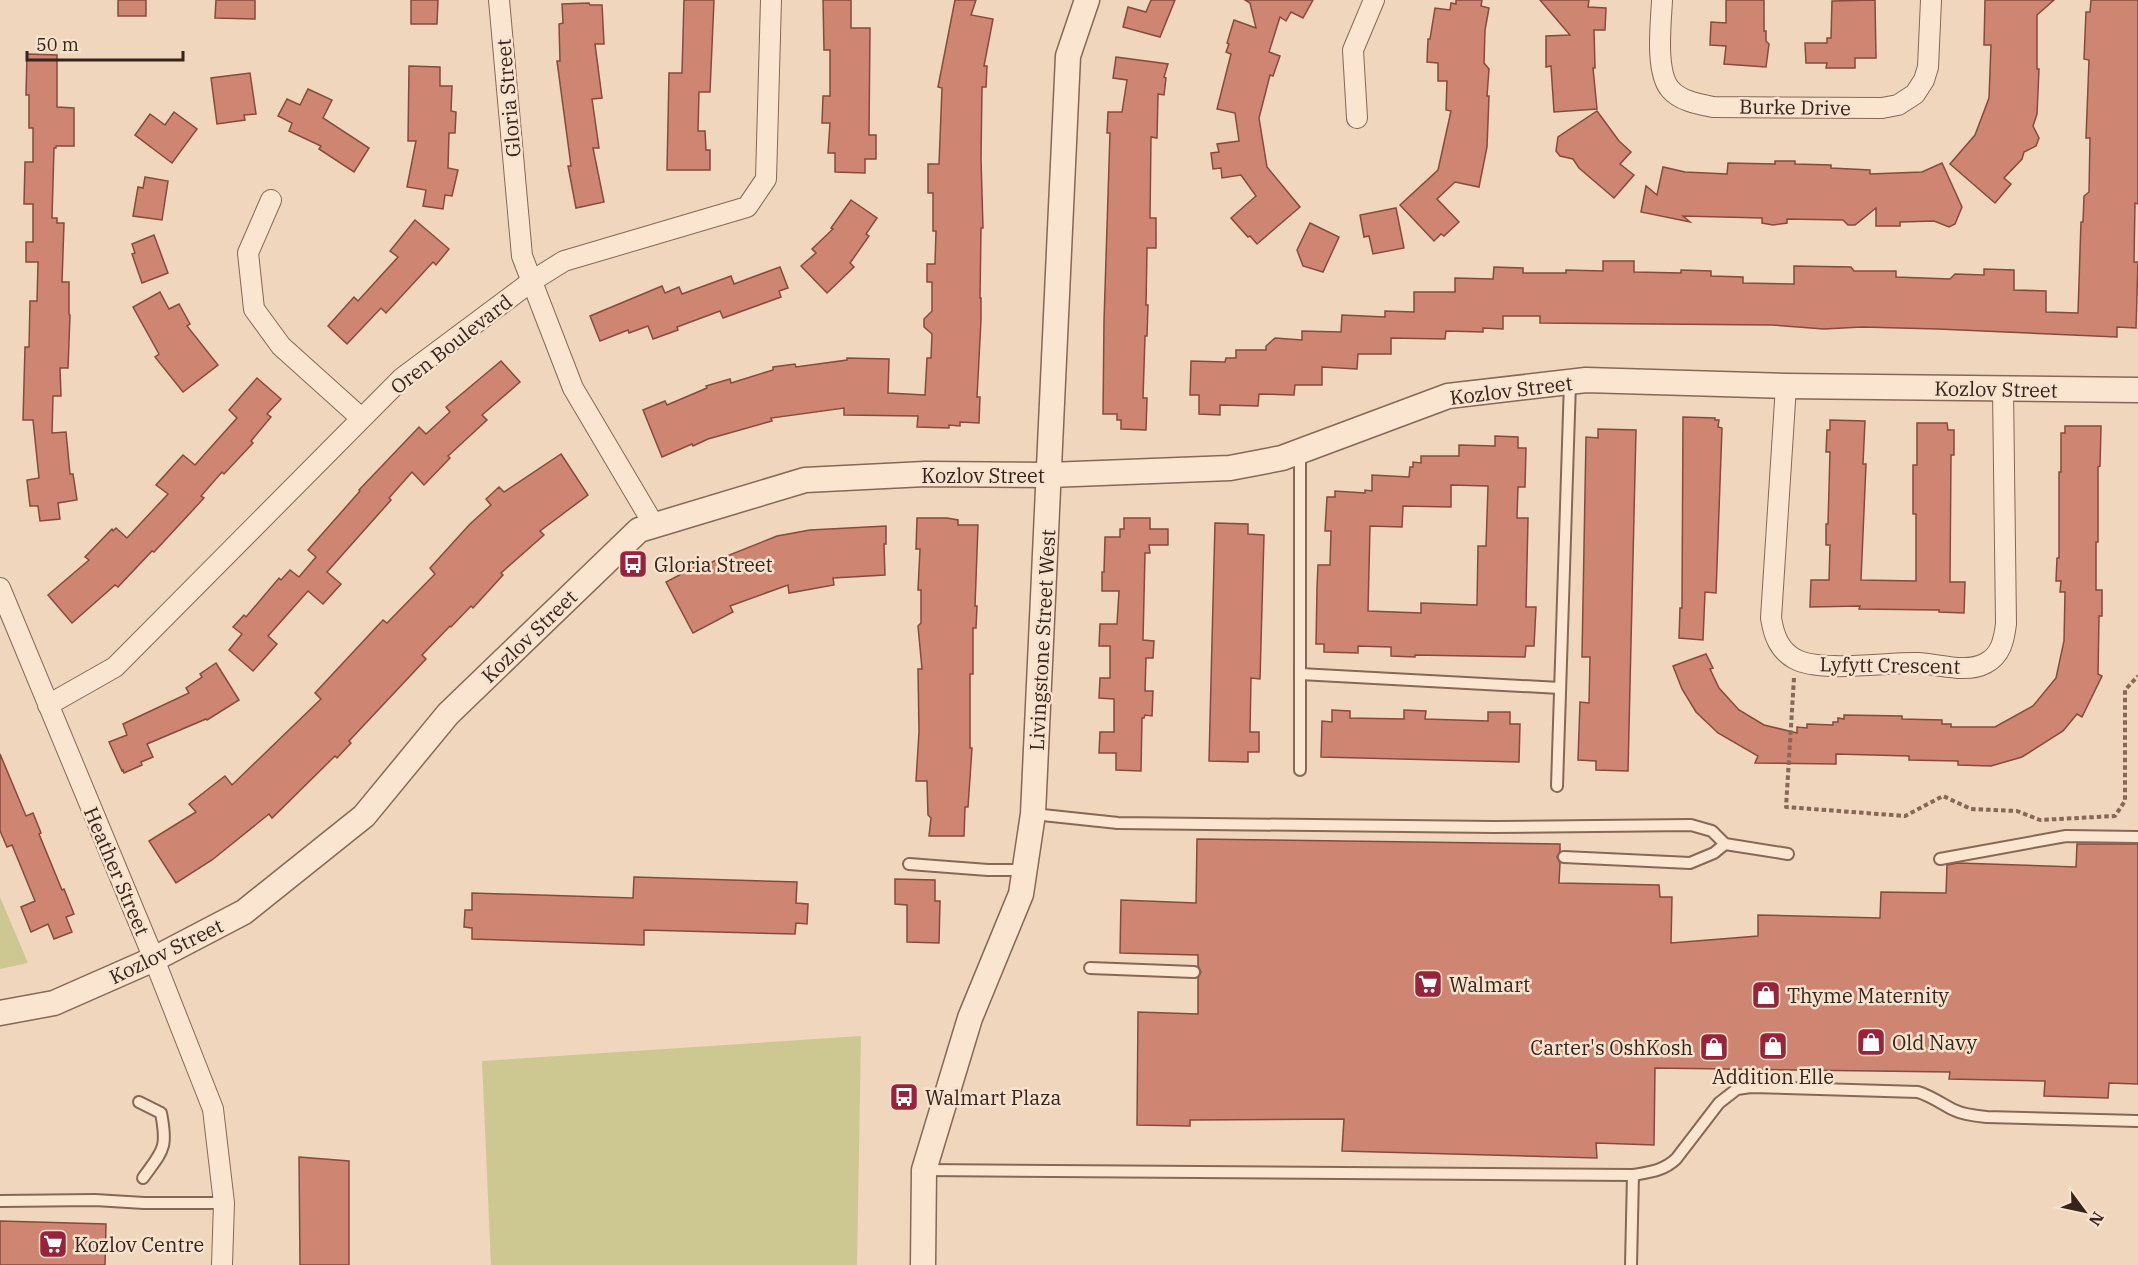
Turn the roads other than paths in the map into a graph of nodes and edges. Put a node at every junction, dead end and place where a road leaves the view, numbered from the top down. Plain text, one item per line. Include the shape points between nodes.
1 (499, 0) edge
2 (771, 0) edge
3 (1087, 0) edge
4 (1374, 0) edge
5 (1662, 0) edge
6 (1931, 0) edge
7 (1357, 118) dead end
8 (271, 200) dead end
9 (532, 281) junction
10 (1570, 382) junction
11 (1786, 386) junction
12 (2002, 389) junction
13 (2138, 390) edge
14 (361, 418) junction
15 (1300, 451) junction
16 (1049, 475) junction
17 (654, 525) junction
18 (0, 588) edge
19 (1300, 674) junction
20 (1560, 688) junction
21 (48, 705) junction
22 (1300, 770) dead end
23 (1557, 786) dead end
24 (1034, 814) junction
25 (2138, 837) edge
26 (1725, 844) junction
27 (1788, 854) dead end
28 (1564, 857) dead end
29 (1940, 859) dead end
30 (909, 864) dead end
31 (1025, 870) junction
32 (154, 959) junction
33 (1090, 968) dead end
34 (1194, 972) dead end
35 (0, 1013) edge
36 (139, 1102) dead end
37 (2138, 1121) edge
38 (924, 1170) junction
39 (1633, 1175) junction
40 (143, 1178) dead end
41 (0, 1201) edge
42 (224, 1203) junction
43 (222, 1265) edge
44 (923, 1265) edge
45 (1631, 1265) edge

1 - 9 street, Gloria Street via 522,256
2 - 9 street, Oren Boulevard via 766,179 747,207 564,261
3 - 16 street, Livingstone Street West via 1068,56
4 - 7 street via 1353,50
5 - 6 street, Burke Drive via 1662,72 1669,88 1695,104 1882,108 1898,105 1915,94 1924,80
8 - 14 street via 248,253 254,309 281,346
9 - 14 street, Oren Boulevard via 402,378
9 - 17 street, Gloria Street via 573,388
10 - 11 street, Kozlov Street
10 - 15 street, Kozlov Street via 1448,396
10 - 20 lane
11 - 12 street, Kozlov Street
11 - 12 street, Lyfytt Crescent via 1771,618 1778,644 1796,659 1822,665 1918,663 1956,668 1985,663 1997,654 2004,639
12 - 13 street, Kozlov Street
14 - 21 street, Oren Boulevard via 115,667
15 - 16 street, Kozlov Street via 1230,468
15 - 19 lane
16 - 17 street, Kozlov Street via 925,474 805,480
16 - 24 street, Livingstone Street West
17 - 32 street, Kozlov Street via 639,530 448,714 364,816 243,912
18 - 21 street, Heather Street
19 - 20 lane
19 - 22 lane
20 - 23 lane
21 - 32 street, Heather Street
24 - 26 lane via 1118,823 1691,825 1712,831
24 - 31 street, Livingstone Street West
25 - 29 lane via 2066,836
26 - 27 lane
26 - 28 lane via 1690,863
30 - 31 lane
31 - 38 street, Livingstone Street West via 1021,894 970,1018
32 - 35 street, Kozlov Street via 54,1003
32 - 42 street, Heather Street via 213,1109
33 - 34 lane
36 - 40 lane via 161,1113 165,1132 163,1150
37 - 39 lane via 1969,1115 1918,1092 1751,1087 1737,1089 1719,1102 1668,1167
38 - 39 lane
38 - 44 street, Livingstone Street West
39 - 45 lane
41 - 42 lane
42 - 43 street, Heather Street

